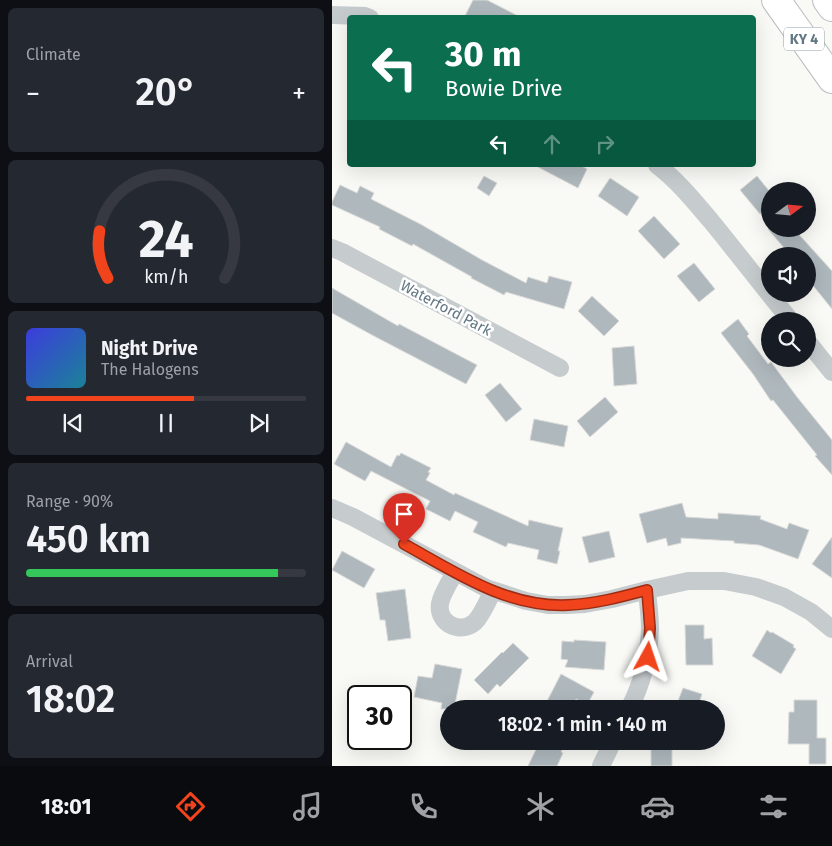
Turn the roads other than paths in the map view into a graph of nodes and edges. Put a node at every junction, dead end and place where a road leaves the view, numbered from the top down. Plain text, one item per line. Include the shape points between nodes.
1 (776, 0) edge
2 (827, 0) edge
3 (832, 6) edge
4 (332, 15) edge
5 (347, 15) edge
6 (832, 79) edge
7 (659, 167) edge
8 (332, 248) edge
9 (784, 312) edge
10 (816, 352) edge
11 (560, 368) dead end
12 (832, 372) edge
13 (332, 508) edge
14 (455, 572) junction
15 (647, 590) junction
16 (493, 591) junction
17 (832, 629) edge
18 (634, 700) edge
19 (609, 750) edge
20 (601, 766) edge

1 - 6 highway, KY 4
2 - 3 highway
4 - 5 street
7 - 9 street via 691,197
8 - 11 street, Waterford Park
10 - 12 street
13 - 14 street
14 - 16 street
14 - 16 street via 440,602 440,613 452,626 459,628 475,622
15 - 16 street via 566,606 526,602
15 - 17 street via 688,581 724,581 756,587 811,612
15 - 18 street via 648,657
19 - 20 street

